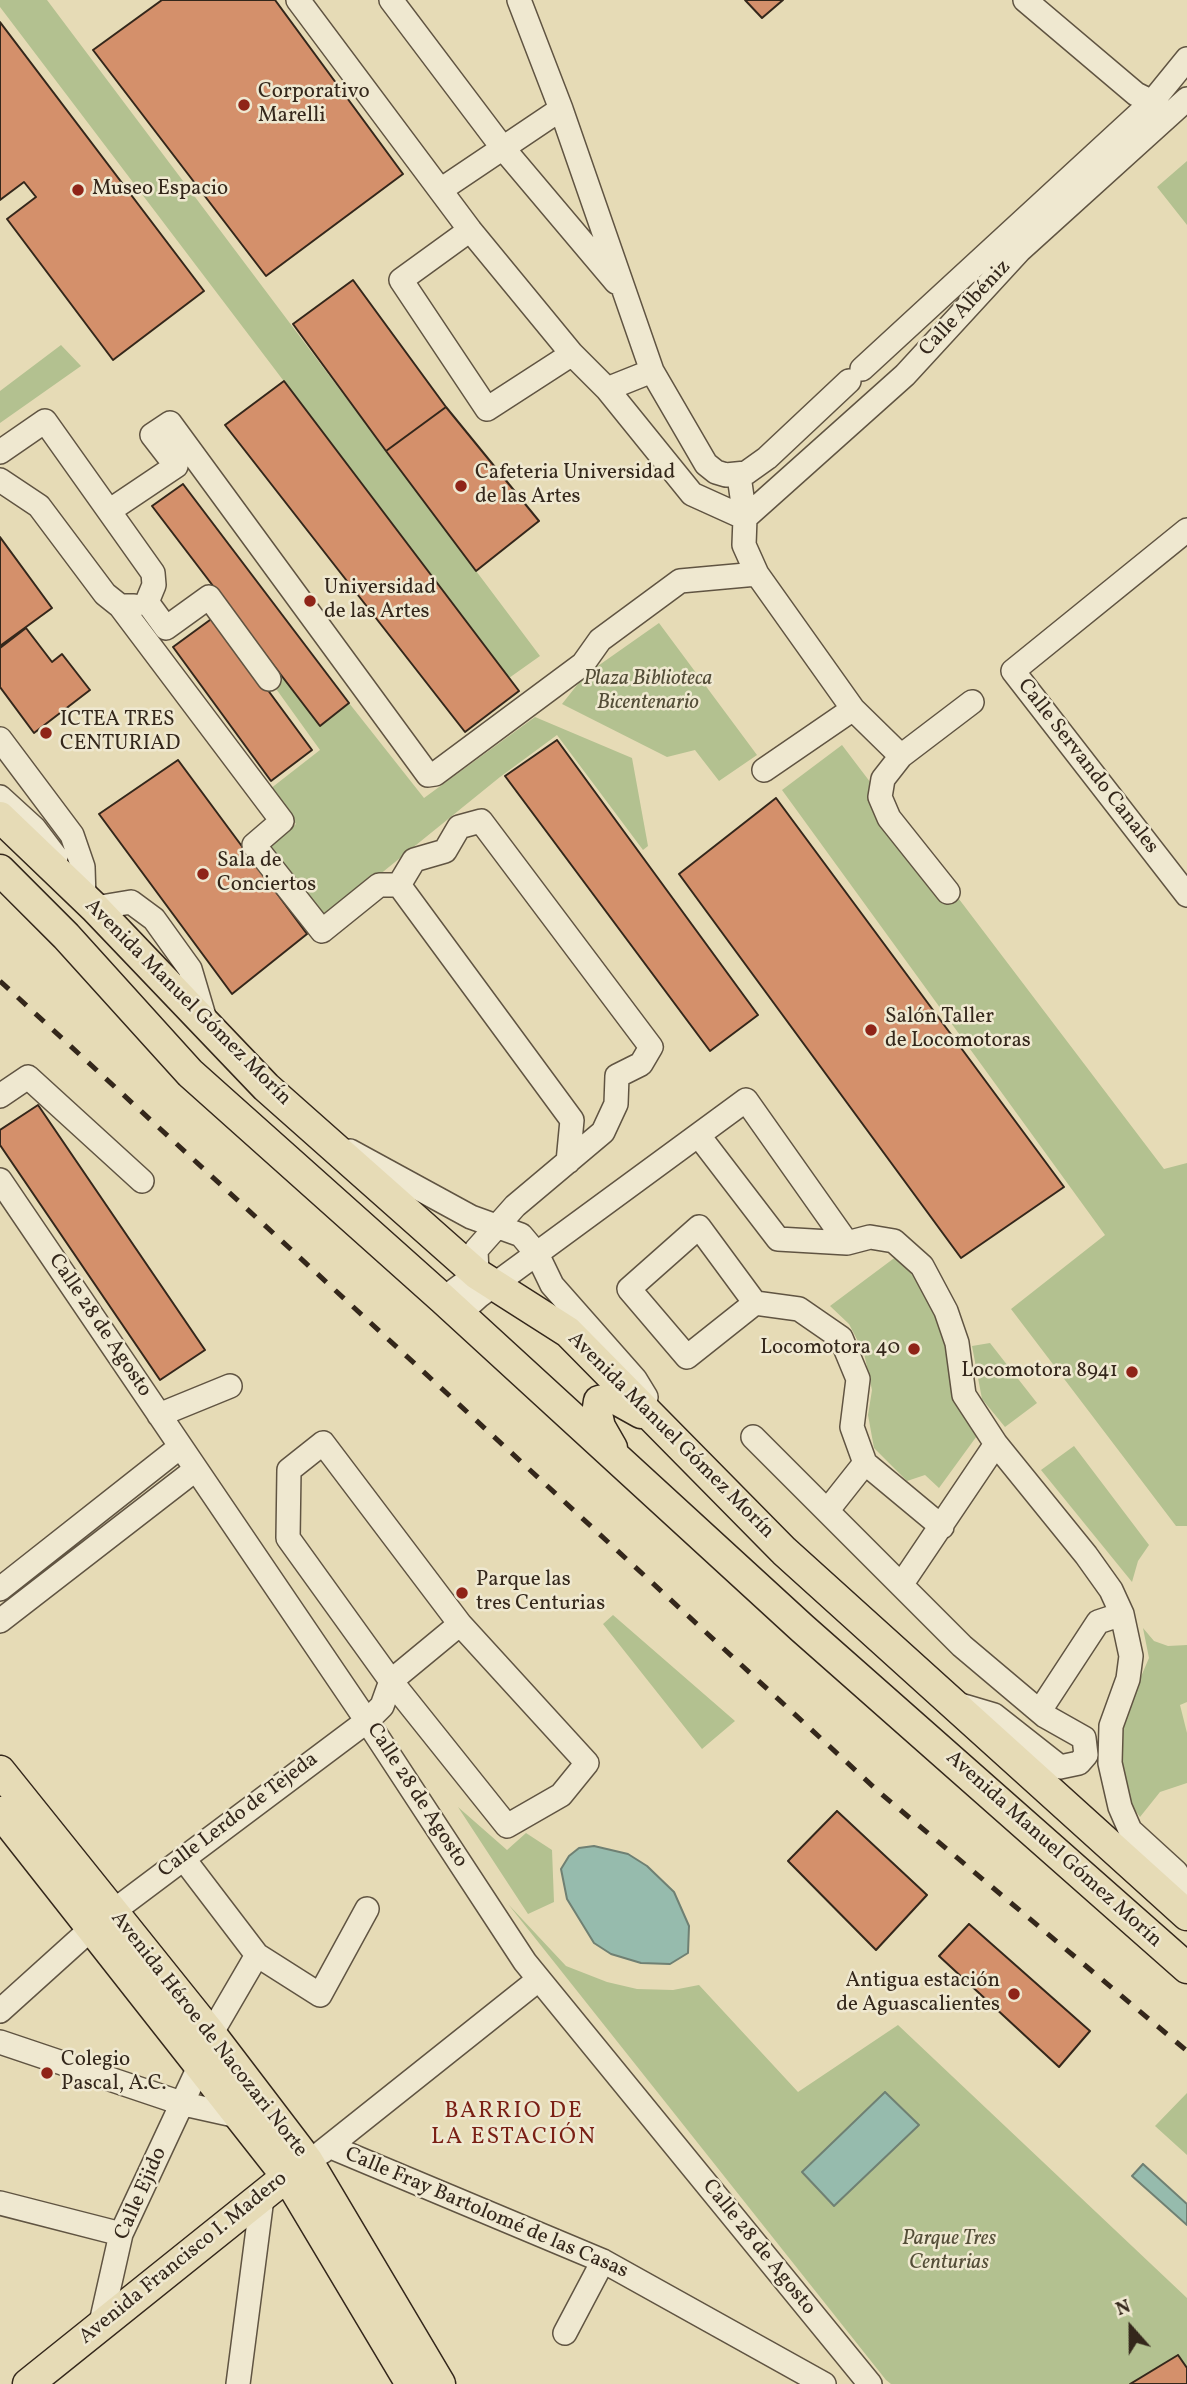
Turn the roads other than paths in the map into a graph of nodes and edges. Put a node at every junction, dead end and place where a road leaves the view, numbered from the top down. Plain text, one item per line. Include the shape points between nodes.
1 (298, 0) edge
2 (391, 0) edge
3 (519, 0) edge
4 (1025, 0) edge
5 (1187, 59) edge
6 (1187, 99) edge
7 (1152, 102) junction
8 (561, 109) junction
9 (502, 147) junction
10 (442, 189) junction
11 (470, 230) junction
12 (625, 291) junction
13 (882, 350) junction
14 (572, 354) junction
15 (652, 371) junction
16 (905, 375) junction
17 (607, 389) junction
18 (777, 448) junction
19 (0, 452) edge
20 (799, 470) junction
21 (739, 475) junction
22 (0, 481) edge
23 (109, 511) junction
24 (745, 518) junction
25 (1187, 530) edge
26 (757, 574) junction
27 (147, 603) junction
28 (120, 606) junction
29 (269, 679) dead end
30 (972, 702) dead end
31 (853, 709) junction
32 (0, 739) edge
33 (901, 755) junction
34 (764, 770) dead end
35 (0, 797) edge
36 (0, 817) edge
37 (0, 870) edge
38 (399, 885) junction
39 (948, 892) dead end
40 (1187, 895) edge
41 (82, 897) junction
42 (0, 1096) edge
43 (323, 1136) junction
44 (699, 1136) junction
45 (568, 1162) junction
46 (0, 1180) edge
47 (142, 1181) dead end
48 (500, 1225) junction
49 (847, 1242) junction
50 (537, 1254) junction
51 (487, 1280) junction
52 (755, 1303) junction
53 (451, 1307) junction
54 (230, 1386) dead end
55 (159, 1415) junction
56 (671, 1437) junction
57 (753, 1437) dead end
58 (996, 1444) junction
59 (180, 1447) junction
60 (618, 1461) junction
61 (865, 1463) junction
62 (195, 1470) junction
63 (827, 1510) junction
64 (942, 1527) junction
65 (901, 1585) junction
66 (0, 1589) edge
67 (1122, 1614) junction
68 (0, 1621) edge
69 (460, 1624) junction
70 (391, 1681) junction
71 (951, 1703) junction
72 (1041, 1709) junction
73 (367, 1721) junction
74 (0, 1771) edge
75 (0, 1812) edge
76 (183, 1858) junction
77 (1187, 1890) edge
78 (367, 1909) dead end
79 (1187, 1915) edge
80 (101, 1920) junction
81 (257, 1955) junction
82 (1187, 1968) edge
83 (538, 1980) junction
84 (0, 2011) edge
85 (211, 2034) junction
86 (0, 2042) edge
87 (199, 2067) junction
88 (184, 2104) junction
89 (238, 2116) junction
90 (309, 2161) junction
91 (262, 2198) junction
92 (0, 2203) edge
93 (121, 2234) junction
94 (603, 2261) junction
95 (100, 2327) junction
96 (565, 2333) dead end
97 (28, 2384) edge
98 (237, 2384) edge
99 (411, 2384) edge
100 (440, 2384) edge
101 (824, 2384) edge
102 (870, 2384) edge

1 - 10 street
2 - 9 street
3 - 8 street
4 - 7 street via 1136,94
5 - 7 street, Calle Albéniz
6 - 16 street, Calle Albéniz via 1020,250
7 - 13 street, Calle Albéniz
8 - 9 street
8 - 12 street
9 - 10 street
9 - 12 street
10 - 11 street
11 - 14 street
11 - 14 street via 401,280 487,409
12 - 15 street
13 - 16 street
13 - 18 street, Calle Albéniz
14 - 17 street
15 - 17 street
15 - 21 street via 706,464 716,472
16 - 20 street, Calle Albéniz
17 - 24 street via 691,494
18 - 20 street
18 - 21 street, Calle Albéniz
19 - 23 street via 45,421
20 - 24 street, Calle Albéniz
21 - 24 street
22 - 28 street via 38,506 105,594
23 - 26 street via 176,466 152,435 170,423 429,775 583,664 600,640 680,581
23 - 27 street via 153,573
24 - 26 street via 744,545
25 - 40 street, Calle Servando Canales via 1013,671
26 - 31 street
27 - 28 street
27 - 29 street via 166,628 209,597
28 - 38 street via 282,821 254,845 322,931 379,885
30 - 33 street
31 - 33 street
31 - 34 street
32 - 41 street via 72,835 83,867
33 - 39 street via 883,779 880,797 888,818
35 - 41 street via 34,828
36 - 41 main road, Avenida Manuel Gómez Morín
37 - 53 main road, Avenida Manuel Gómez Morín via 190,1073
38 - 45 street via 572,1120
38 - 45 street via 414,860 445,851 459,827 481,821 651,1048 641,1064 617,1076 616,1104 603,1132
41 - 43 main road, Avenida Manuel Gómez Morín via 266,1087
42 - 47 street via 29,1077
43 - 48 street via 471,1217
43 - 51 main road, Avenida Manuel Gómez Morín
44 - 49 street via 778,1238
44 - 49 street via 746,1100
44 - 50 street
45 - 48 street via 515,1206
46 - 55 street, Calle 28 de Agosto
48 - 50 street via 521,1235
48 - 51 street via 476,1250
49 - 58 street via 870,1237 894,1241 922,1266 957,1343 964,1395
50 - 51 street
50 - 56 street via 552,1285 635,1379
51 - 53 street via 479,1296
51 - 56 main road, Avenida Manuel Gómez Morín via 568,1332
52 - 52 street via 699,1227 629,1289 687,1357
52 - 61 street via 799,1309 841,1338 858,1379 852,1427
53 - 60 main road, Avenida Manuel Gómez Morín
54 - 55 street
55 - 59 street, Calle 28 de Agosto
56 - 60 main road via 614,1398 599,1401 597,1414
56 - 71 main road, Avenida Manuel Gómez Morín via 784,1550
57 - 63 street
58 - 64 street
58 - 67 street via 1086,1555
59 - 62 street, Calle 28 de Agosto
59 - 66 street
60 - 82 main road, Avenida Manuel Gómez Morín
61 - 63 street
61 - 64 street
62 - 68 street
62 - 73 street, Calle 28 de Agosto
63 - 65 street
64 - 65 street
65 - 72 street via 962,1646
67 - 72 street via 1098,1622
67 - 77 street via 1131,1656 1111,1726 1110,1763 1120,1807 1130,1830 1175,1872
69 - 70 street
69 - 70 street via 587,1763 561,1795 507,1826
69 - 70 street via 323,1443 289,1470 288,1538
70 - 73 street, Calle Lerdo de Tejeda via 382,1706
71 - 72 street via 994,1715 1060,1767 1079,1763 1086,1755 1084,1738 1045,1716
71 - 79 main road, Avenida Manuel Gómez Morín
73 - 76 street, Calle Lerdo de Tejeda
73 - 83 street, Calle 28 de Agosto
74 - 80 main road, Avenida Héroe de Nacozari Norte
75 - 80 main road, Avenida Héroe de Nacozari Norte
76 - 80 street, Calle Lerdo de Tejeda
76 - 81 street
78 - 81 street via 320,1995
80 - 84 street, Calle Lerdo de Tejeda
80 - 85 main road, Avenida Héroe de Nacozari Norte
80 - 87 main road, Avenida Héroe de Nacozari Norte
81 - 85 street
83 - 90 street, Avenida Francisco I. Madero
83 - 102 street, Calle 28 de Agosto
85 - 90 main road, Avenida Héroe de Nacozari Norte
86 - 88 street
87 - 88 street, Calle Ejido
87 - 89 main road, Avenida Héroe de Nacozari Norte
88 - 89 street
88 - 93 street, Calle Ejido
89 - 90 main road, Avenida Héroe de Nacozari Norte
90 - 91 main road, Avenida Francisco I. Madero
90 - 94 street, Calle Fray Bartolomé de las Casas
90 - 99 main road, Avenida Héroe de Nacozari Norte
90 - 100 main road, Avenida Héroe de Nacozari Norte
91 - 95 main road, Avenida Francisco I. Madero
91 - 98 street
92 - 93 street
93 - 95 street, Calle Ejido
94 - 96 street
94 - 101 street, Calle Fray Bartolomé de las Casas
95 - 97 main road, Avenida Francisco I. Madero

